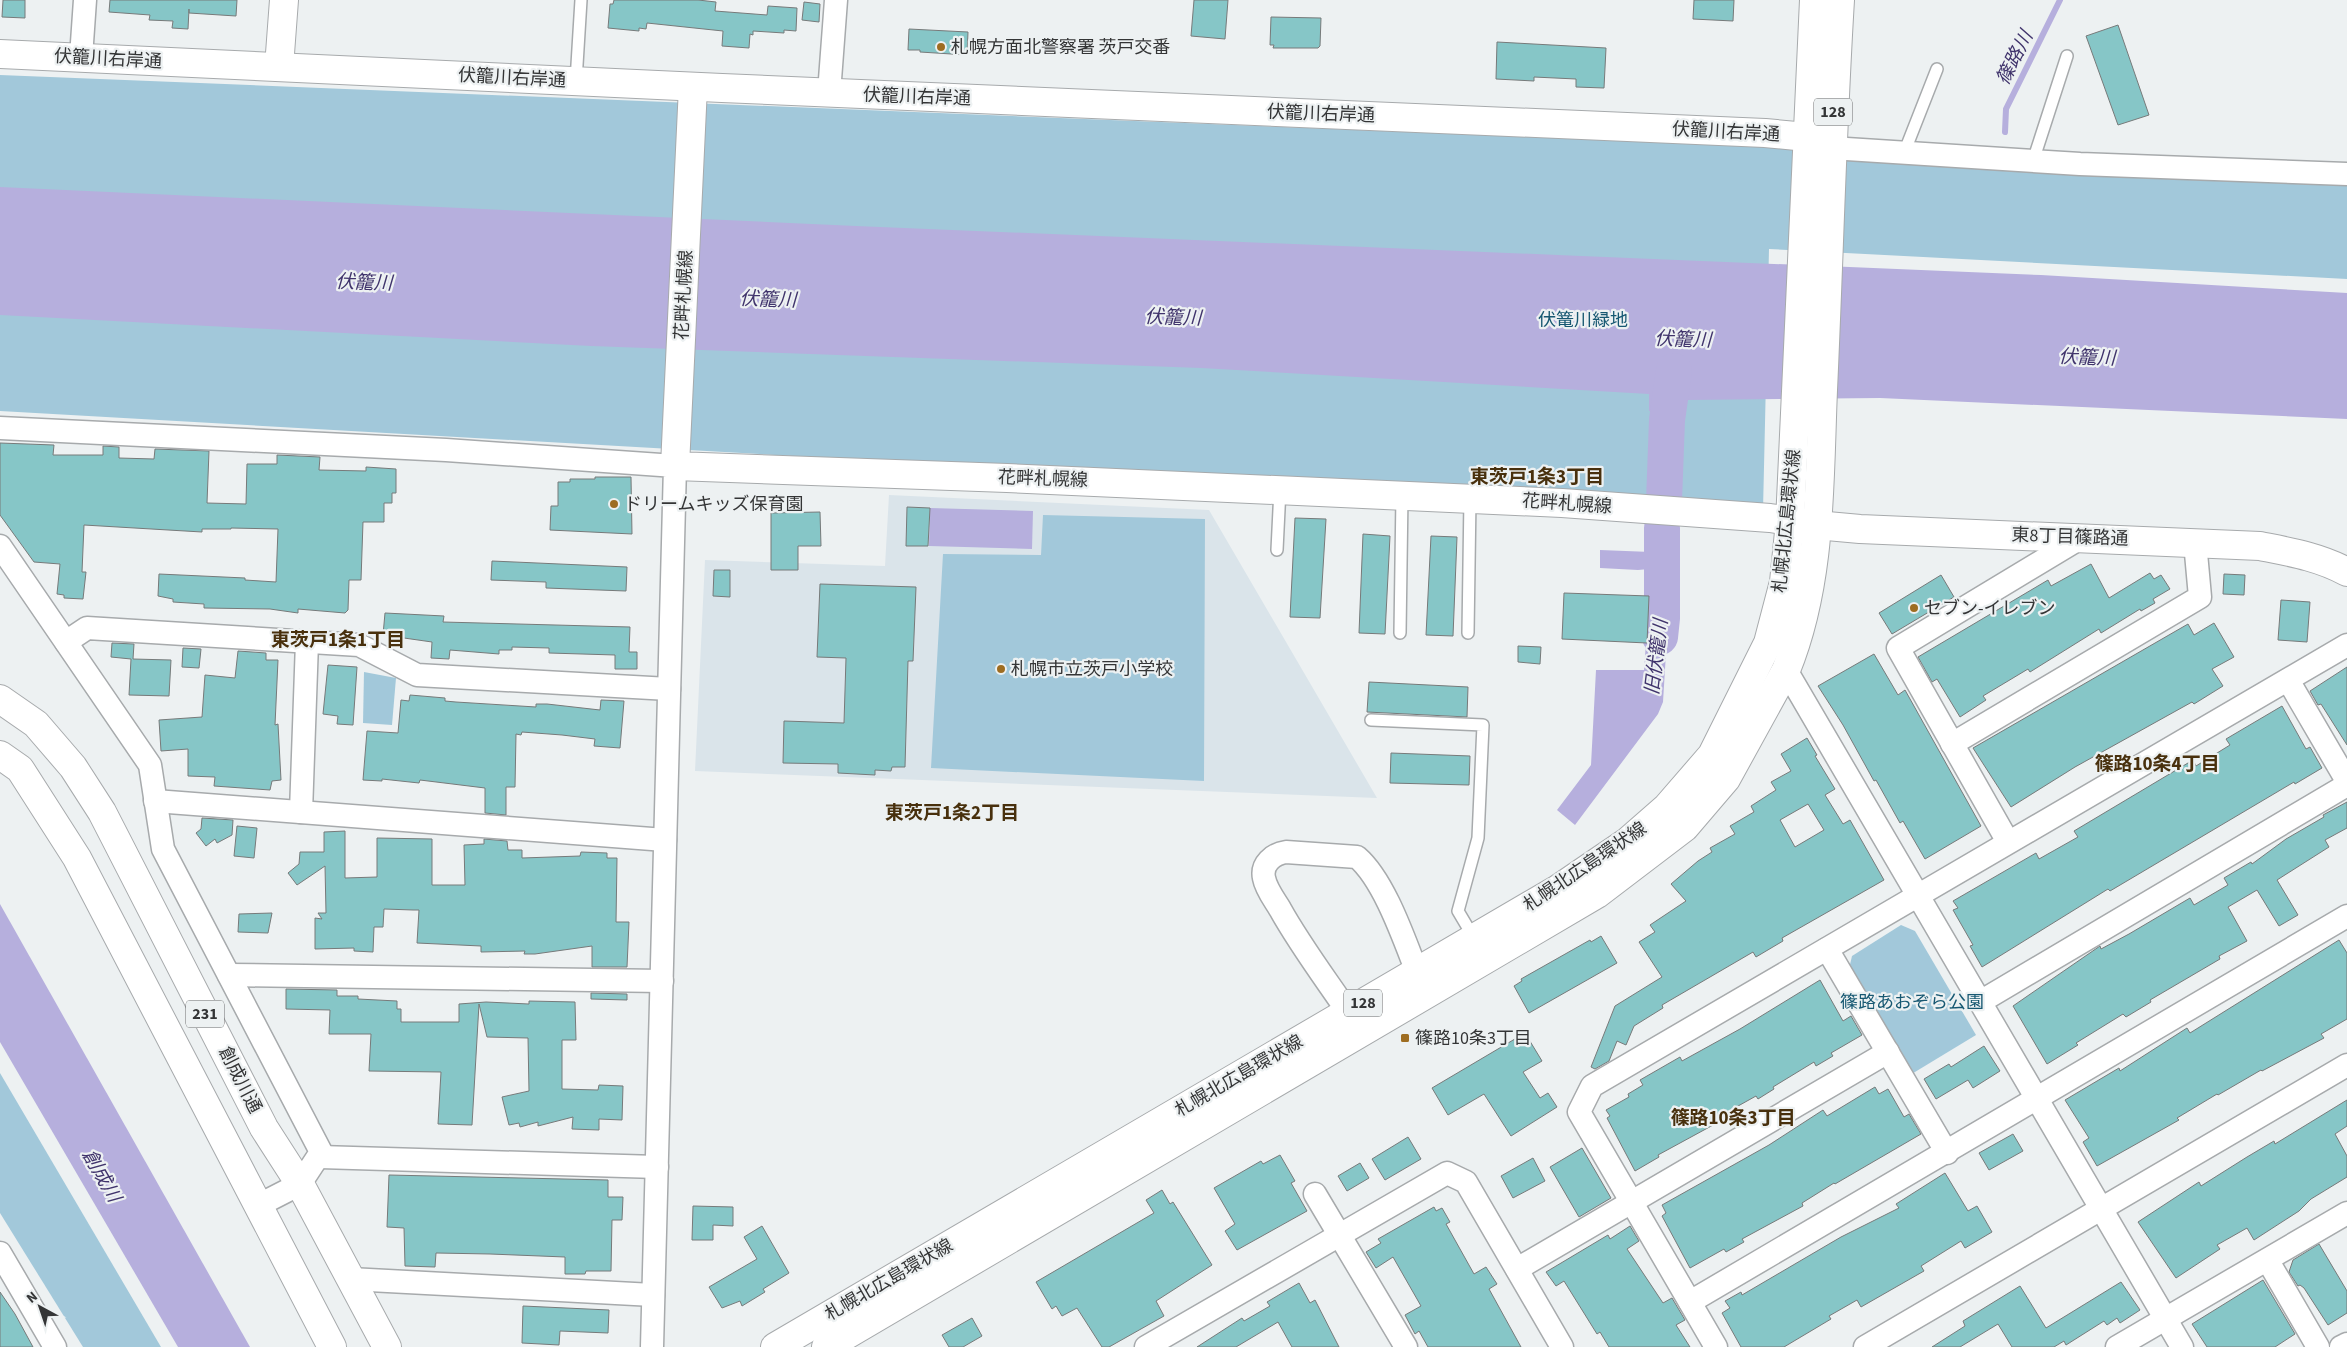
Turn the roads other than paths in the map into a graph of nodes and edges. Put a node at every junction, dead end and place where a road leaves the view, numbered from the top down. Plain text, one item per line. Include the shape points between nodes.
1 (85, 0) edge
2 (284, 0) edge
3 (581, 0) edge
4 (836, 0) edge
5 (1814, 0) edge
6 (1840, 0) edge
7 (0, 54) edge
8 (2066, 56) dead end
9 (81, 58) junction
10 (279, 67) junction
11 (1937, 69) dead end
12 (576, 81) junction
13 (693, 87) junction
14 (829, 93) junction
15 (1819, 142) junction
16 (1904, 153) junction
17 (2033, 161) junction
18 (2347, 174) edge
19 (0, 428) edge
20 (1808, 437) junction
21 (675, 466) junction
22 (1280, 489) junction
23 (1402, 495) junction
24 (1470, 498) junction
25 (1790, 522) junction
26 (1816, 526) junction
27 (2082, 536) junction
28 (2195, 542) junction
29 (0, 546) edge
30 (1278, 550) dead end
31 (2347, 572) edge
32 (1400, 633) dead end
33 (1468, 633) dead end
34 (66, 642) junction
35 (307, 642) junction
36 (2347, 645) edge
37 (1786, 670) junction
38 (2288, 680) junction
39 (669, 689) junction
40 (0, 700) edge
41 (1371, 720) dead end
42 (1952, 744) junction
43 (0, 755) edge
44 (2347, 781) edge
45 (2347, 785) edge
46 (156, 801) junction
47 (301, 812) junction
48 (665, 840) junction
49 (2008, 842) junction
50 (1918, 896) junction
51 (2347, 916) edge
52 (1474, 938) junction
53 (1827, 949) junction
54 (1417, 972) junction
55 (229, 975) junction
56 (662, 981) junction
57 (1980, 1002) junction
58 (1348, 1012) junction
59 (1888, 1052) junction
60 (2347, 1065) edge
61 (2037, 1100) junction
62 (1947, 1153) junction
63 (320, 1157) junction
64 (657, 1167) junction
65 (300, 1184) junction
66 (1315, 1194) dead end
67 (1632, 1202) junction
68 (259, 1205) junction
69 (2100, 1209) junction
70 (2347, 1213) edge
71 (1339, 1234) junction
72 (0, 1253) edge
73 (2268, 1260) junction
74 (1517, 1269) junction
75 (350, 1279) junction
76 (653, 1295) junction
77 (1690, 1302) junction
78 (2165, 1319) junction
79 (1396, 1344) edge
80 (2347, 1344) edge
81 (55, 1347) edge
82 (332, 1347) edge
83 (387, 1347) edge
84 (652, 1347) edge
85 (775, 1347) edge
86 (826, 1347) edge
87 (1146, 1347) edge
88 (1562, 1347) edge
89 (1716, 1347) edge
90 (1865, 1347) edge
91 (2117, 1347) edge
92 (2182, 1347) edge
93 (2318, 1347) edge
94 (2341, 1347) edge

1 - 9 street
2 - 10 main road
3 - 12 lane
4 - 14 street
5 - 15 main road, 札幌北広島環状線 / 128
6 - 15 main road, 札幌北広島環状線 / 128
7 - 9 main road, 伏籠川右岸通
8 - 17 lane
9 - 10 main road, 伏籠川右岸通
10 - 12 main road, 伏籠川右岸通
11 - 16 lane
12 - 13 main road, 伏籠川右岸通
13 - 14 main road, 伏籠川右岸通
13 - 21 main road, 花畔札幌線
14 - 15 main road, 伏籠川右岸通 via 1755,132
15 - 16 street
15 - 20 main road, 札幌北広島環状線 / 128
16 - 17 street
17 - 18 street
19 - 21 street via 446,450
20 - 25 main road, 札幌北広島環状線 / 128
20 - 26 main road, 札幌北広島環状線 / 128
21 - 22 main road, 花畔札幌線
21 - 39 street
22 - 23 main road, 花畔札幌線
22 - 30 lane
23 - 24 main road, 花畔札幌線
23 - 32 lane
24 - 25 main road, 花畔札幌線
24 - 33 lane
25 - 26 main road, 東8丁目篠路通
25 - 52 main road, 札幌北広島環状線 / 128 via 1784,582 1768,643 1712,755 1668,808 1627,842 1558,889
26 - 27 main road, 東8丁目篠路通
26 - 37 main road, 札幌北広島環状線 / 128 via 1810,588
27 - 28 main road, 東8丁目篠路通
27 - 42 street via 1898,648
28 - 31 main road, 東8丁目篠路通 via 2268,547 2335,565
28 - 42 street via 2200,597
29 - 34 street
34 - 35 street via 87,628
34 - 46 street via 150,765
35 - 39 street via 359,646 417,675
35 - 47 street
36 - 38 street
37 - 50 street
37 - 86 main road, 札幌北広島環状線 / 128 via 1726,779 1685,827 1644,861 1597,894
38 - 44 street
38 - 49 street
39 - 48 street
40 - 65 main road, 創成川通 / 231 via 36,724 73,767 102,812 264,1128
41 - 52 lane via 1483,725 1478,838 1458,911
42 - 49 street
43 - 68 main road, 231 via 20,769 77,858
45 - 57 street
46 - 47 street
46 - 55 street via 163,849
47 - 48 street
48 - 56 street
49 - 50 street
50 - 53 street
50 - 57 street
51 - 61 street
52 - 54 main road, 札幌北広島環状線 / 128
53 - 59 street
53 - 67 street via 1592,1086 1579,1112
54 - 58 main road, 札幌北広島環状線 / 128
54 - 58 street via 1390,907 1368,869 1357,857 1286,852 1275,856 1265,865 1266,885
55 - 56 street
55 - 63 street via 321,1152
56 - 64 street
57 - 61 street
58 - 85 main road, 札幌北広島環状線 / 128
59 - 62 street
59 - 67 street
60 - 69 street
61 - 62 street
61 - 69 street
62 - 77 street
63 - 64 street
63 - 65 street
64 - 76 street
65 - 68 street
65 - 75 main road, 創成川通 / 231
66 - 71 street
67 - 74 street
67 - 77 street
68 - 82 main road, 231
69 - 78 street
69 - 90 street
70 - 73 street
71 - 74 street via 1447,1173 1466,1182
71 - 79 street
71 - 87 street
72 - 81 street
73 - 78 street
73 - 93 street
74 - 88 street
75 - 76 street
75 - 83 main road, 創成川通 / 231
76 - 84 street
77 - 89 street
78 - 91 street
78 - 92 street
80 - 94 street

